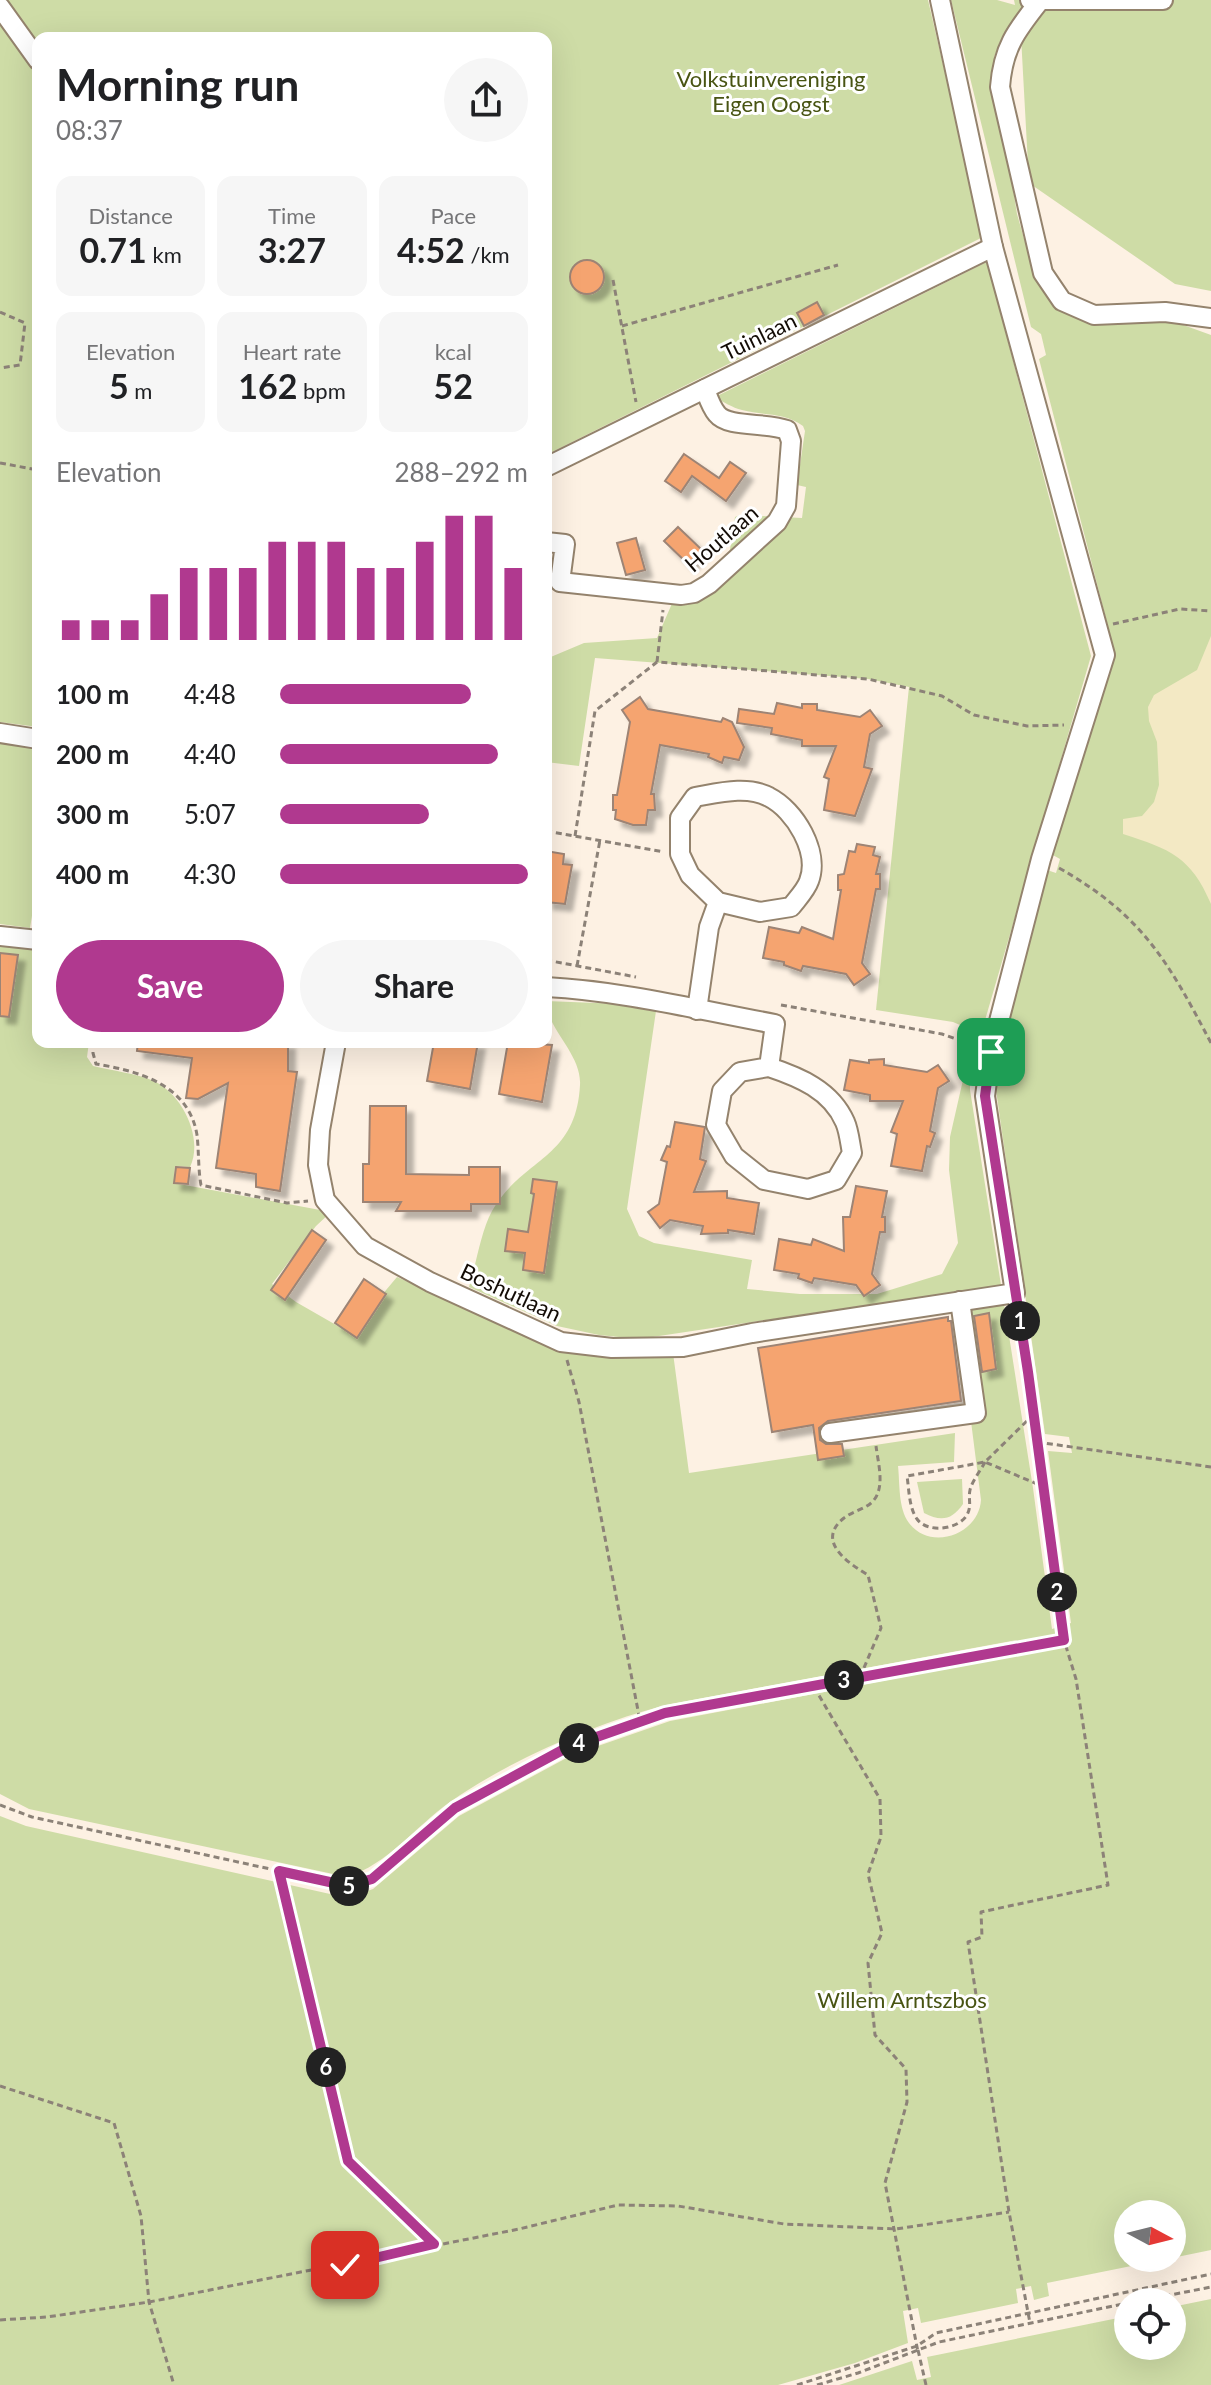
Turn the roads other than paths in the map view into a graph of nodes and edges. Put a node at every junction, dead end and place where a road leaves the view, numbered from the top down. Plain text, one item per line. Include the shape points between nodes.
1 (940, 0) edge
2 (1136, 0) edge
3 (1163, 0) edge
4 (1036, 1) edge
5 (0, 7) edge
6 (32, 52) edge
7 (993, 247) junction
8 (1211, 318) edge
9 (705, 389) junction
10 (552, 464) edge
11 (552, 543) edge
12 (0, 733) edge
13 (32, 738) edge
14 (718, 902) junction
15 (32, 934) edge
16 (0, 936) edge
17 (552, 987) edge
18 (699, 1000) junction
19 (335, 1048) edge
20 (769, 1067) junction
21 (960, 1301) junction
22 (830, 1433) dead end

1 - 7 street
2 - 3 street
2 - 4 street
4 - 8 street via 1011,38 1000,87 1043,273 1062,301 1094,315 1165,312
5 - 6 street
7 - 9 street, Tuinlaan
7 - 21 street, Boshutlaan via 1105,655 1041,859 991,1052 985,1096 1015,1293
9 - 10 street, Tuinlaan
9 - 11 street, Houtlaan via 725,421 787,430 791,441 786,506 777,522 694,593 560,582 565,544
12 - 13 street
14 - 14 street via 690,875 680,854 680,818 695,797 736,790 769,796 797,821 811,851 809,881 791,907 760,912
14 - 18 street via 709,927
15 - 16 street
17 - 18 street
18 - 20 street via 775,1024
19 - 21 street, Boshutlaan via 320,1130 318,1165 325,1200 365,1246 561,1342 683,1347
20 - 20 street via 740,1072 722,1091 716,1125 734,1156 764,1180 808,1189 836,1180 852,1153 845,1121 802,1077
21 - 22 street via 976,1413

